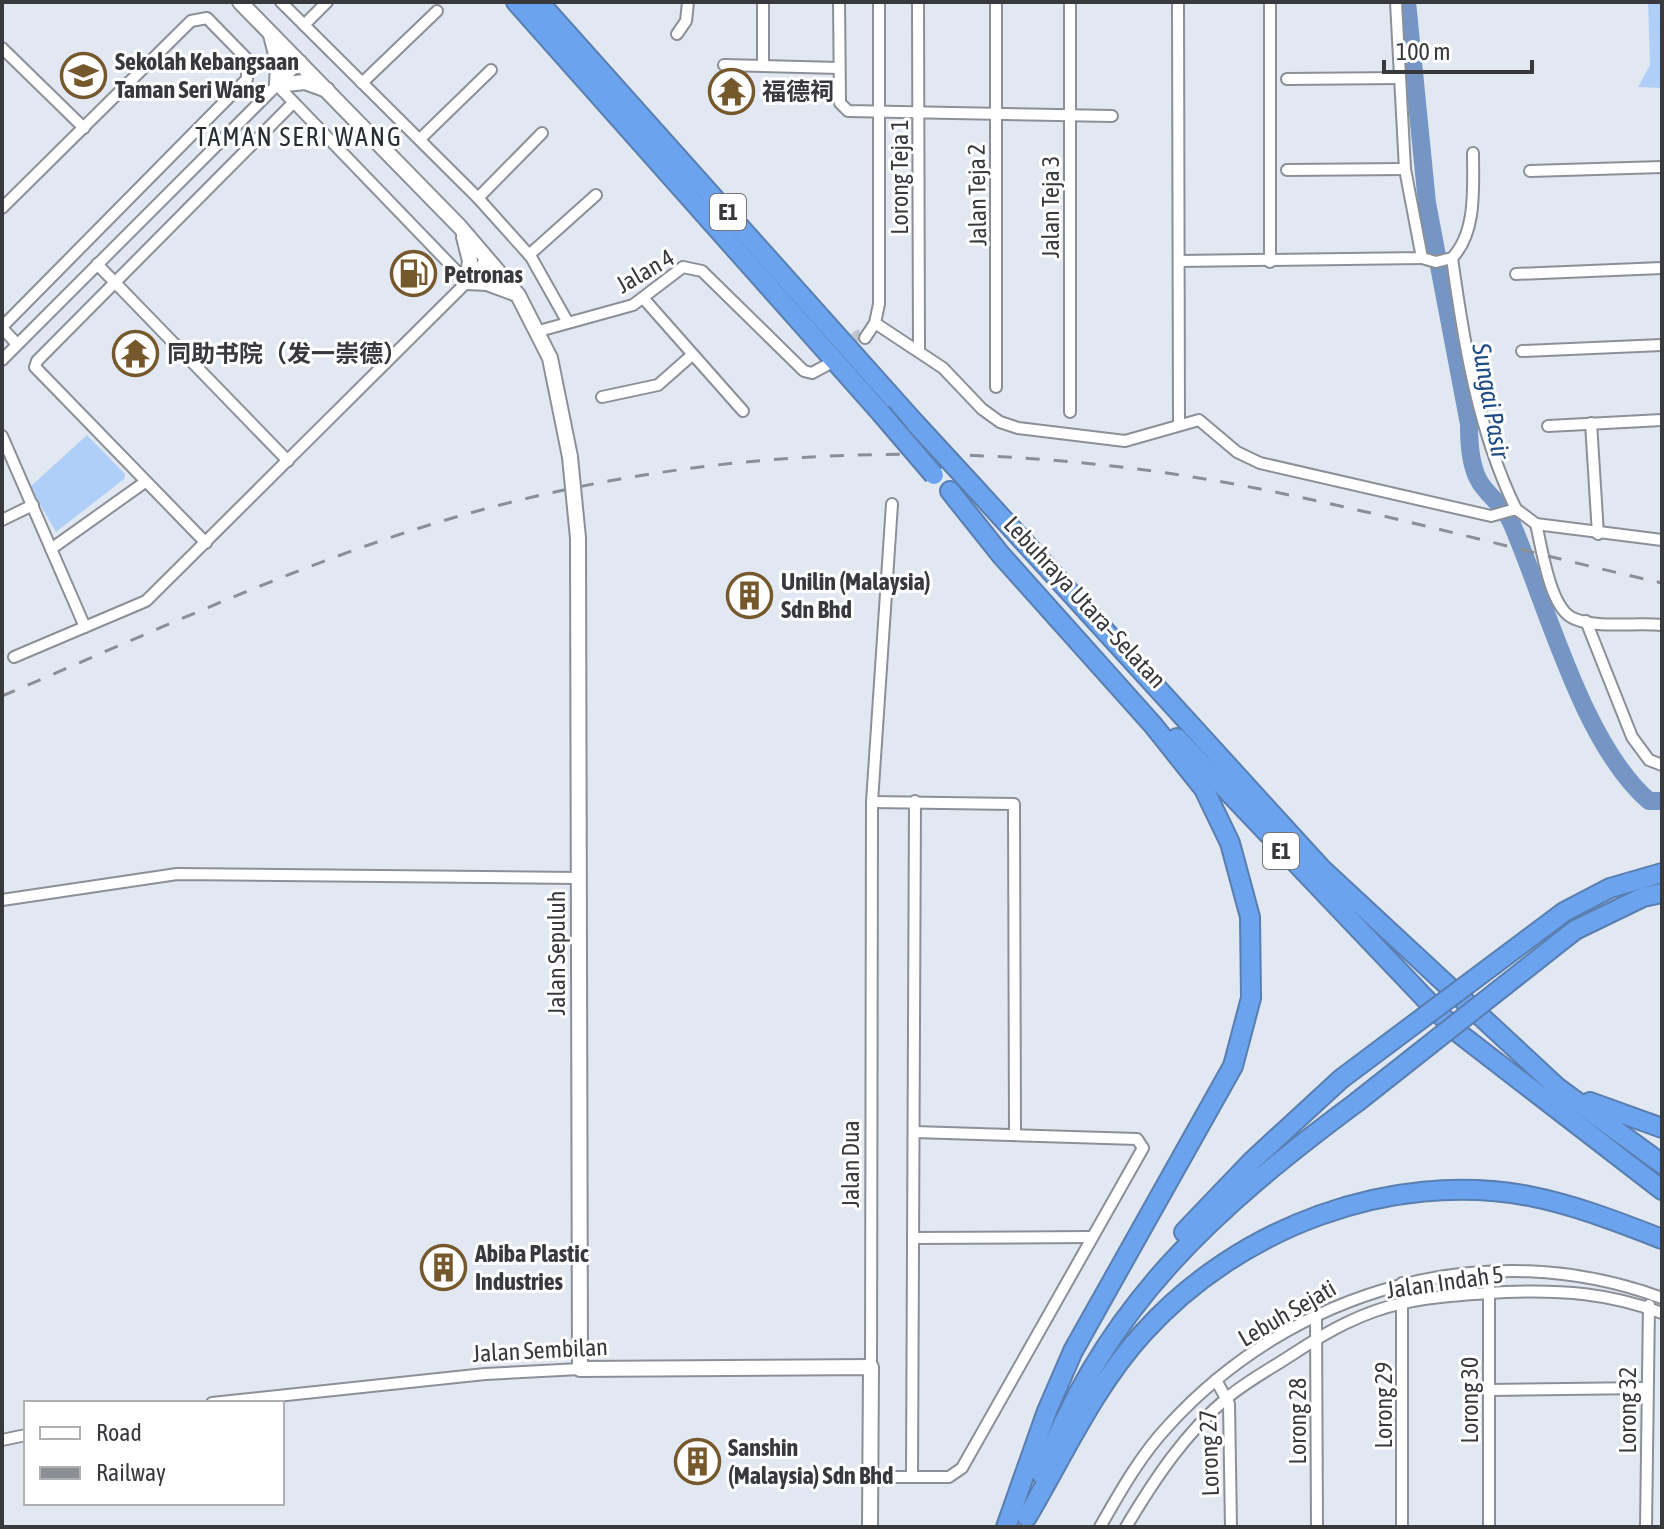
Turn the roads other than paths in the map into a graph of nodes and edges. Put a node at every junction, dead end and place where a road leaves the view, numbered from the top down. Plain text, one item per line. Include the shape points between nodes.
1 (240, 2) edge
2 (281, 2) edge
3 (327, 2) edge
4 (516, 2) edge
5 (539, 2) edge
6 (688, 2) edge
7 (763, 2) edge
8 (839, 2) edge
9 (879, 2) edge
10 (918, 2) edge
11 (996, 2) edge
12 (1070, 2) edge
13 (1178, 2) edge
14 (1270, 2) edge
15 (1396, 2) edge
16 (437, 11) dead end
17 (304, 25) junction
18 (269, 31) junction
19 (677, 34) dead end
20 (2, 49) edge
21 (301, 61) junction
22 (724, 65) dead end
23 (763, 66) junction
24 (839, 68) junction
25 (491, 70) dead end
26 (1400, 78) junction
27 (1287, 79) dead end
28 (362, 83) junction
29 (277, 85) junction
30 (330, 91) junction
31 (293, 103) junction
32 (879, 114) junction
33 (919, 114) junction
34 (996, 115) junction
35 (1070, 116) junction
36 (1112, 116) dead end
37 (84, 128) junction
38 (542, 133) dead end
39 (420, 139) junction
40 (1473, 153) dead end
41 (1662, 167) edge
42 (1405, 169) junction
43 (1287, 170) dead end
44 (1530, 171) dead end
45 (596, 195) dead end
46 (478, 198) junction
47 (2, 208) edge
48 (460, 227) junction
49 (529, 255) junction
50 (1422, 258) junction
51 (1444, 260) junction
52 (1179, 261) junction
53 (490, 262) junction
54 (1270, 262) junction
55 (97, 264) junction
56 (1662, 268) edge
57 (1516, 274) dead end
58 (470, 280) junction
59 (116, 283) junction
60 (518, 295) junction
61 (644, 299) junction
62 (567, 321) junction
63 (2, 328) edge
64 (539, 331) junction
65 (17, 344) junction
66 (1662, 345) edge
67 (919, 351) junction
68 (1522, 351) dead end
69 (692, 355) junction
70 (2, 360) edge
71 (823, 365) dead end
72 (996, 387) dead end
73 (602, 397) dead end
74 (743, 411) dead end
75 (1070, 412) dead end
76 (1662, 420) edge
77 (1591, 423) junction
78 (1179, 425) junction
79 (1548, 426) dead end
80 (2, 436) edge
81 (288, 461) junction
82 (145, 482) junction
83 (950, 491) junction
84 (892, 504) dead end
85 (33, 505) junction
86 (1509, 512) junction
87 (2, 520) edge
88 (1536, 524) junction
89 (1598, 534) junction
90 (1662, 540) edge
91 (206, 543) junction
92 (51, 549) junction
93 (1586, 621) junction
94 (1662, 625) edge
95 (85, 627) junction
96 (14, 657) dead end
97 (1662, 765) edge
98 (915, 801) junction
99 (872, 802) junction
100 (1662, 873) edge
101 (578, 878) junction
102 (1662, 893) edge
103 (2, 900) edge
104 (1558, 1088) junction
105 (1662, 1128) edge
106 (914, 1132) junction
107 (1015, 1134) junction
108 (1662, 1164) edge
109 (1662, 1190) edge
110 (1090, 1237) junction
111 (913, 1238) junction
112 (1662, 1239) edge
113 (1489, 1273) junction
114 (1402, 1283) junction
115 (1489, 1293) junction
116 (1651, 1294) junction
117 (1662, 1298) edge
118 (1403, 1303) junction
119 (1649, 1308) junction
120 (1662, 1313) edge
121 (1316, 1315) junction
122 (1316, 1339) junction
123 (871, 1367) junction
124 (580, 1369) junction
125 (1216, 1380) junction
126 (1647, 1388) junction
127 (1490, 1390) junction
128 (1228, 1397) junction
129 (231, 1401) edge
130 (24, 1435) edge
131 (2, 1440) edge
132 (1030, 1458) junction
133 (871, 1477) junction
134 (912, 1477) junction
135 (1025, 1522) edge
136 (870, 1527) edge
137 (1006, 1527) edge
138 (1100, 1527) edge
139 (1126, 1527) edge
140 (1231, 1527) edge
141 (1317, 1527) edge
142 (1402, 1527) edge
143 (1489, 1527) edge
144 (1646, 1527) edge

1 - 18 main road, Jalan Sepuluh
2 - 17 street
3 - 17 street
4 - 83 highway, Lebuhraya Utara–Selatan / E1, bridge
5 - 104 highway, Lebuhraya Utara–Selatan / E1, bridge via 1321,868
6 - 19 street via 686,21
7 - 23 street
8 - 24 street
9 - 32 street
10 - 33 street, Lorong Teja 1
11 - 34 street, Jalan Teja 2
12 - 35 street, Jalan Teja 3
13 - 52 street
14 - 54 street
15 - 26 street
16 - 28 street
17 - 28 street
18 - 21 main road, Jalan Sepuluh
18 - 29 main road
20 - 37 street
21 - 29 street
21 - 30 main road, Jalan Sepuluh
22 - 23 street
23 - 24 street
24 - 32 street via 843,109
25 - 39 street
26 - 27 street
26 - 42 street
28 - 39 street
29 - 30 main road via 305,82
29 - 31 street
29 - 55 street
30 - 48 main road, Jalan Sepuluh
31 - 58 street
31 - 59 street
32 - 33 street
32 - 67 street via 879,295 868,331
33 - 34 street
33 - 67 street, Lorong Teja 1
34 - 35 street
34 - 72 street, Jalan Teja 2
35 - 36 street
35 - 75 street, Jalan Teja 3
37 - 47 street
37 - 63 street via 191,21 207,18 247,59 247,79
38 - 46 street
39 - 46 street
40 - 51 street via 1465,241
41 - 44 street
42 - 43 street
42 - 50 street
45 - 49 street
46 - 49 street
48 - 53 main road, Jalan Sepuluh
48 - 58 main road
49 - 62 street
50 - 51 street
50 - 54 street
51 - 86 street
52 - 54 street
52 - 78 street
53 - 58 street
53 - 60 main road, Jalan Sepuluh
55 - 59 street
55 - 65 street
56 - 57 street
58 - 60 main road
58 - 81 street
59 - 81 street
59 - 82 street via 35,367
60 - 64 main road, Jalan Sepuluh
61 - 62 street, Jalan 4
61 - 69 street
61 - 71 street, Jalan 4 via 683,267 696,268 800,367 809,373
62 - 64 street, Jalan 4
63 - 65 street
64 - 101 main road, Jalan Sepuluh, bridge via 557,387 578,538
65 - 70 street
66 - 68 street
67 - 78 street via 982,409 1018,428 1125,441
69 - 73 street via 658,385
69 - 74 street
76 - 77 street
77 - 79 street
77 - 89 street
78 - 86 street via 1206,423 1237,452 1260,463
80 - 85 street
81 - 91 street
82 - 91 street
82 - 92 street
83 - 109 highway, Lebuhraya Utara–Selatan / E1 via 1302,874 1456,1031
83 - 132 highway via 1204,789 1230,843 1250,917 1251,998 1233,1066 1073,1351
84 - 99 street, Jalan Dua
85 - 87 street
85 - 92 street
86 - 88 street
88 - 89 street
88 - 93 street via 1560,607 1575,620
89 - 90 street
91 - 95 street via 139,607
92 - 95 street
93 - 94 street
93 - 97 street via 1632,737 1649,760
95 - 96 street
98 - 99 street
98 - 106 street
98 - 107 street via 1007,802 1017,812
99 - 123 street, Jalan Dua
100 - 132 highway, bridge via 1610,888 1564,912 1341,1079 1252,1161 1111,1316
101 - 103 street via 177,874
101 - 124 main road, Jalan Sepuluh
102 - 135 highway, bridge via 1632,901 1575,930 1272,1165 1147,1287 1075,1398
104 - 105 highway
104 - 108 highway, Lebuhraya Utara–Selatan / E1
106 - 107 street
106 - 111 street
107 - 110 street via 1141,1141 1143,1148
110 - 111 street
110 - 134 street via 962,1468 949,1477
111 - 134 street
112 - 135 highway via 1557,1202 1470,1190 1380,1198 1316,1216 1248,1247 1177,1299 1143,1332 1118,1364
113 - 114 street, Lebuh Sejati
113 - 115 street, Lorong 30
113 - 116 street, Lebuh Sejati via 1598,1277
114 - 118 street, Lorong 29
114 - 121 street, Lebuh Sejati
115 - 118 street, Jalan Indah 5
115 - 119 street, Jalan Indah 5 via 1594,1294
115 - 127 street, Lorong 30
116 - 117 street, Lebuh Sejati
116 - 119 street, Lorong 32
118 - 122 street, Jalan Indah 5 via 1337,1325
118 - 142 street, Lorong 29
119 - 120 street, Jalan Indah 5
119 - 126 street, Lorong 32
121 - 122 street, Lorong 28
121 - 125 street, Lebuh Sejati
122 - 128 street, Jalan Indah 5
122 - 141 street, Lorong 28
123 - 124 main road, Jalan Sembilan
123 - 133 main road, Jalan Dua
124 - 129 street, Jalan Sembilan
125 - 128 street, Lorong 27
125 - 138 street, Lebuh Sejati via 1168,1427
126 - 127 street
126 - 144 street, Lorong 32
127 - 143 street, Lorong 30
128 - 139 street, Jalan Indah 5 via 1183,1442
128 - 140 street, Lorong 27
130 - 131 street
132 - 137 highway
133 - 134 street
133 - 136 main road, Jalan Dua

